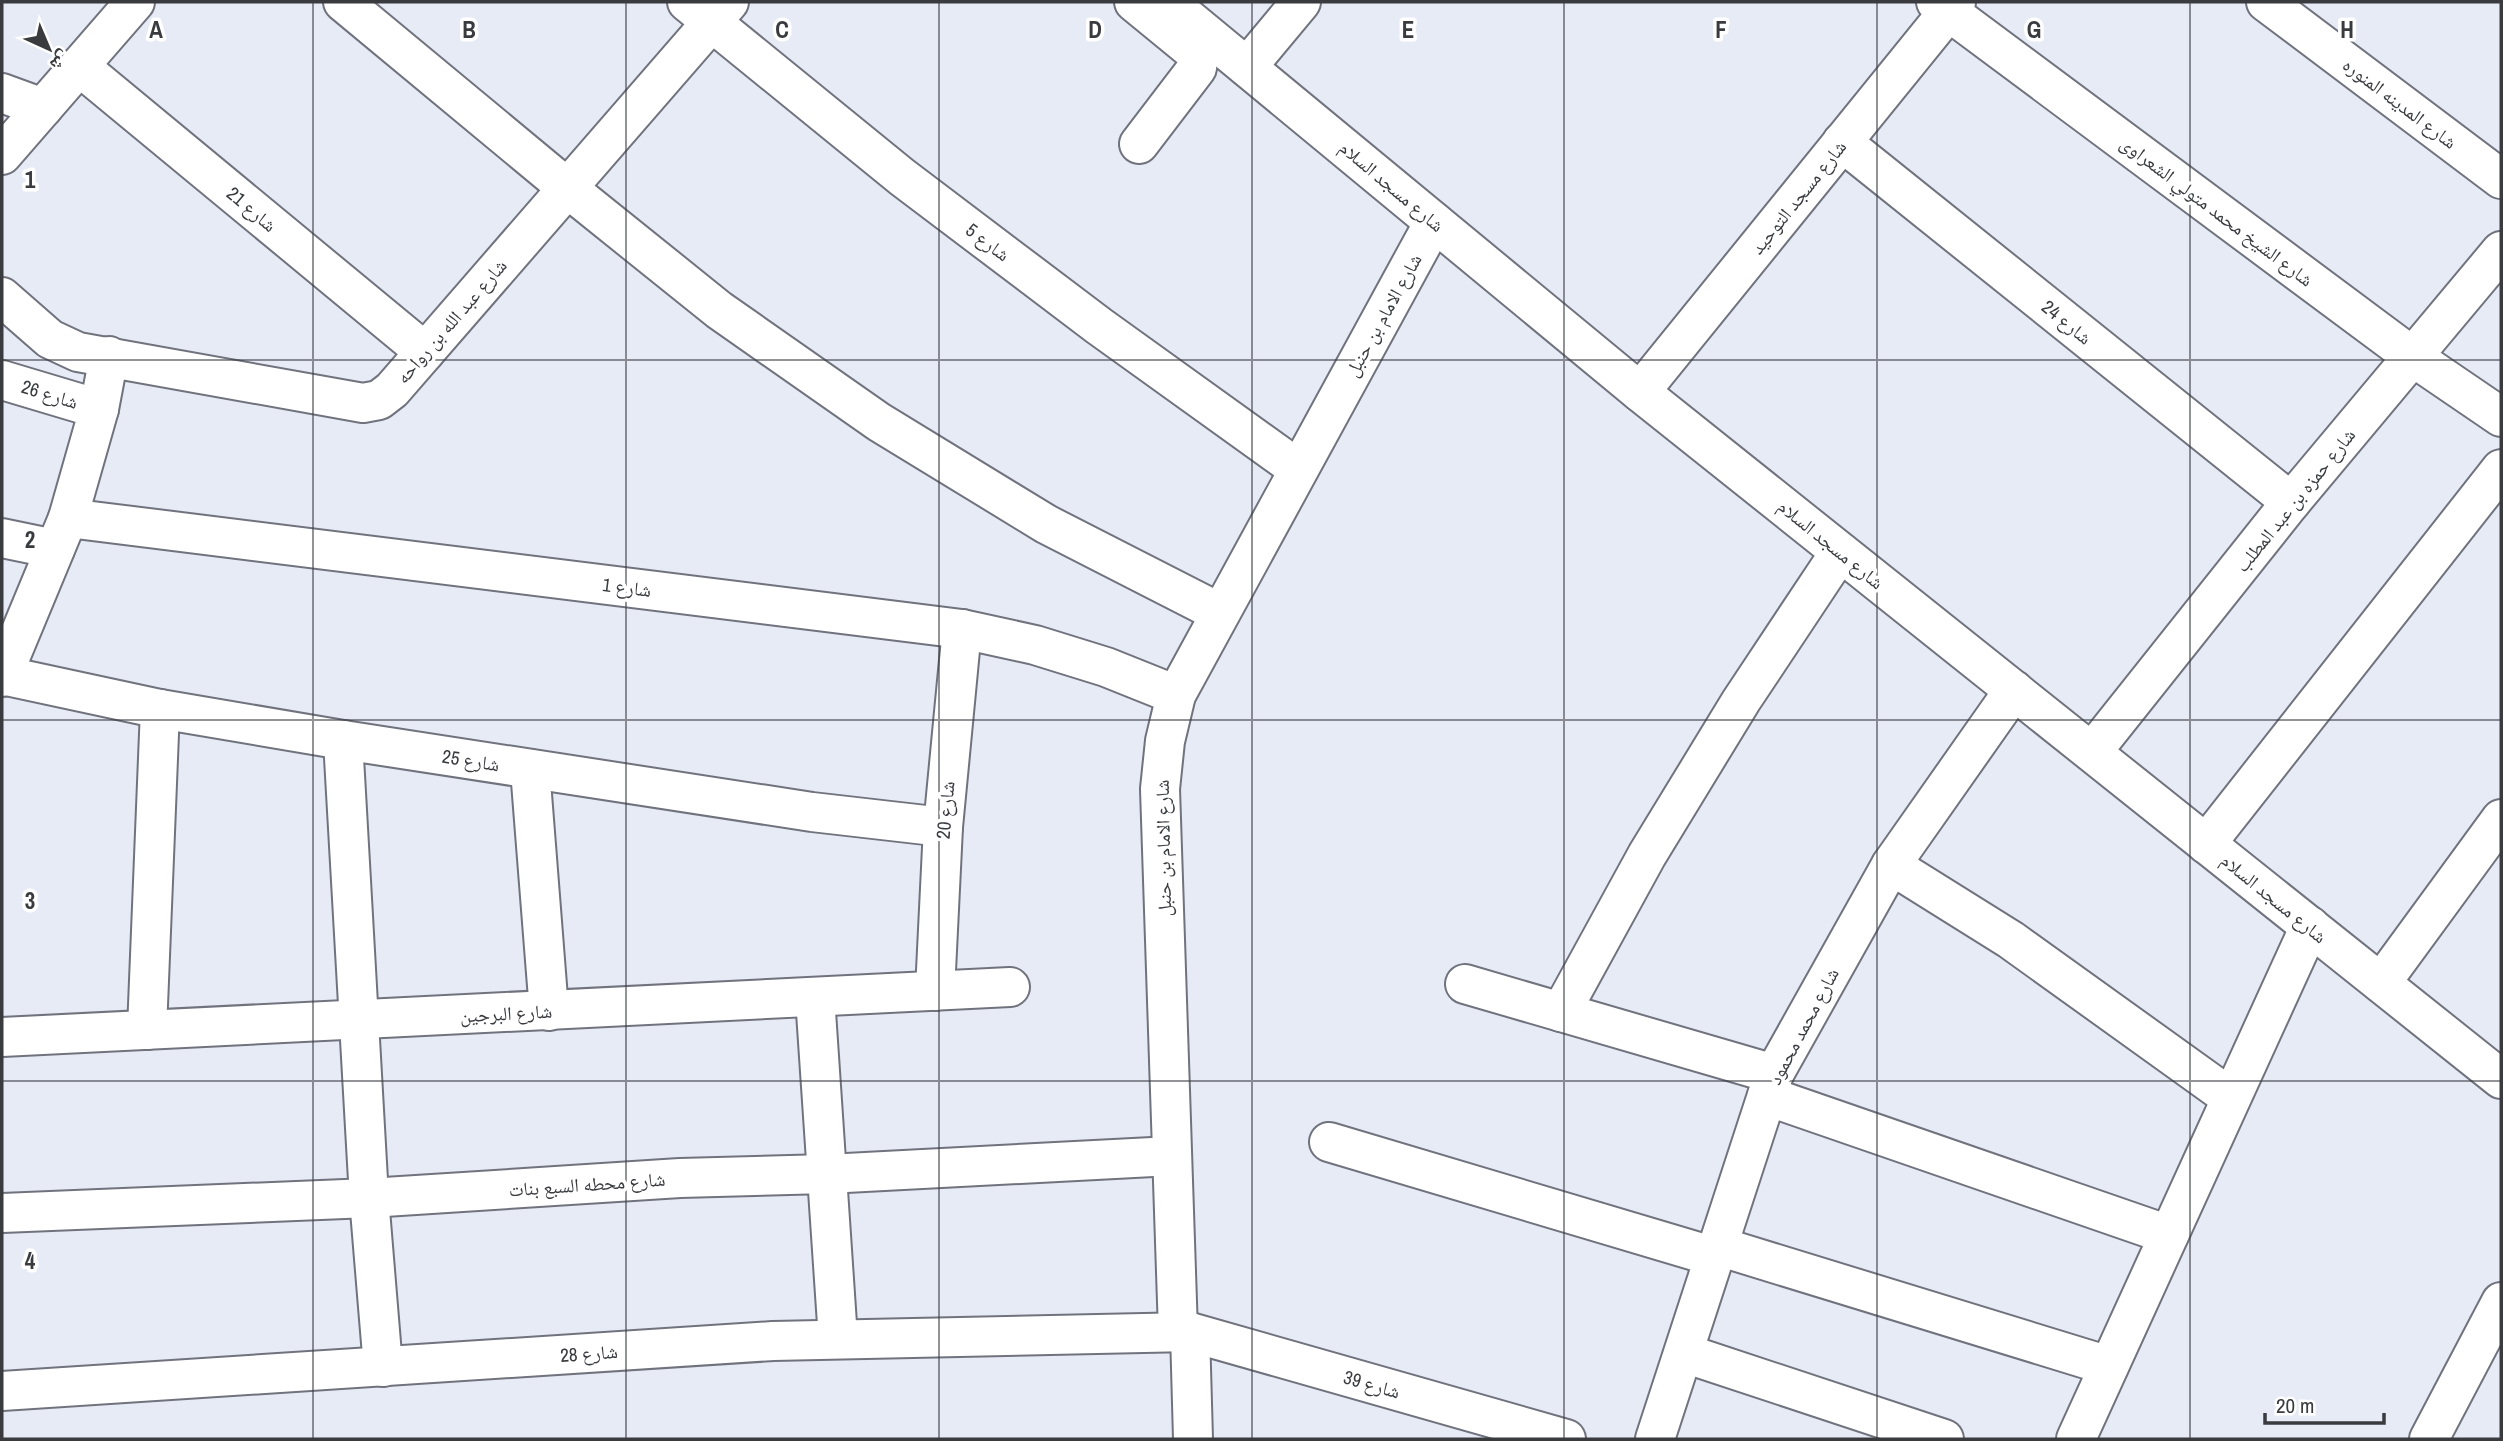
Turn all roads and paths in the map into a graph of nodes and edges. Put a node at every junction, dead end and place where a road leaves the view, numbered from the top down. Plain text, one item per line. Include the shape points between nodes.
1 (135, 2) edge
2 (343, 2) edge
3 (1134, 2) edge
4 (1168, 2) edge
5 (1301, 2) edge
6 (2266, 2) edge
7 (1946, 5) edge
8 (710, 8) edge
9 (79, 66) junction
10 (1247, 67) junction
11 (2, 93) edge
12 (43, 108) junction
13 (1842, 142) junction
14 (1139, 144) dead end
15 (2, 155) edge
16 (2501, 179) edge
17 (566, 187) junction
18 (1434, 222) junction
19 (2501, 251) edge
20 (2, 297) edge
21 (425, 352) junction
22 (109, 356) junction
23 (2413, 357) junction
24 (2, 380) edge
25 (1640, 392) junction
26 (99, 409) junction
27 (2501, 417) edge
28 (2501, 469) edge
29 (1298, 470) junction
30 (2291, 502) junction
31 (61, 534) junction
32 (2, 538) edge
33 (1840, 552) junction
34 (1220, 613) junction
35 (962, 629) junction
36 (2, 676) edge
37 (2014, 690) junction
38 (1176, 695) junction
39 (160, 709) junction
40 (343, 740) junction
41 (2092, 752) junction
42 (530, 769) junction
43 (2501, 819) edge
44 (943, 827) junction
45 (2206, 844) junction
46 (1891, 865) junction
47 (2309, 926) junction
48 (2381, 983) junction
49 (1465, 984) dead end
50 (1010, 987) dead end
51 (935, 991) junction
52 (815, 997) junction
53 (549, 1011) junction
54 (1561, 1012) junction
55 (360, 1020) junction
56 (147, 1030) junction
57 (2, 1037) edge
58 (2501, 1079) edge
59 (1770, 1085) junction
60 (2231, 1098) junction
61 (1329, 1142) dead end
62 (1172, 1156) junction
63 (827, 1174) junction
64 (369, 1198) junction
65 (2, 1213) edge
66 (2169, 1235) junction
67 (1716, 1251) junction
68 (2501, 1302) edge
69 (1184, 1332) junction
70 (838, 1339) junction
71 (1684, 1353) junction
72 (2109, 1366) junction
73 (383, 1367) junction
74 (2, 1391) edge
75 (1194, 1439) edge
76 (1566, 1439) edge
77 (1655, 1439) edge
78 (1944, 1439) edge
79 (2076, 1439) edge
80 (2429, 1439) edge

1 - 9 street
2 - 17 street
3 - 14 street via 1195,52 1198,60 1192,75
4 - 10 street, شارع مسجد السلام
5 - 10 street
6 - 16 street, شارع المدينه المنوره
7 - 13 street, شارع مسجد التوحيد
7 - 23 street, شارع الشيخ محمد متولي الشعراوى
8 - 17 street, شارع عبد الله بن رواحه
8 - 29 street, شارع 5 via 902,177
9 - 12 street
9 - 21 street, شارع 21
10 - 18 street, شارع مسجد السلام
11 - 12 street
12 - 15 street
13 - 25 street, شارع مسجد التوحيد
13 - 30 street, شارع 24
17 - 21 street, شارع عبد الله بن رواحه
17 - 34 street via 719,310 879,422 1046,524
18 - 25 street, شارع مسجد السلام
18 - 29 street, شارع الامام بن حنبل
19 - 23 street, شارع حمزه بن عبد المطلب
20 - 22 street, شارع عبد الله بن رواحه via 50,340 78,352
21 - 22 street, شارع عبد الله بن رواحه via 392,390 379,400 363,403
22 - 26 street
23 - 27 street, شارع الشيخ محمد متولي الشعراوى
23 - 30 street, شارع حمزه بن عبد المطلب
24 - 26 street, شارع 26
25 - 33 street, شارع مسجد السلام
26 - 31 street
28 - 45 street
29 - 34 street, شارع الامام بن حنبل
30 - 41 street, شارع حمزه بن عبد المطلب
31 - 32 street, شارع 1
31 - 35 street, شارع 1
31 - 36 street
33 - 37 street, شارع مسجد السلام
33 - 54 street via 1662,831
34 - 38 street, شارع الامام بن حنبل
35 - 38 street, شارع 1 via 1059,652
35 - 44 street, شارع 20
36 - 39 street, شارع 25
37 - 41 street, شارع مسجد السلام
37 - 46 street, شارع محمد محمود
38 - 62 street, شارع الامام بن حنبل via 1160,789
39 - 40 street, شارع 25
39 - 56 street
40 - 42 street, شارع 25
40 - 55 street
41 - 45 street, شارع مسجد السلام
42 - 44 street, شارع 25
42 - 53 street
43 - 48 street
44 - 51 street, شارع 20
45 - 47 street, شارع مسجد السلام
46 - 59 street, شارع محمد محمود
46 - 60 street via 2011,940
47 - 48 street, شارع مسجد السلام
47 - 60 street
48 - 58 street, شارع مسجد السلام
49 - 54 street
50 - 51 street, شارع البرجين
51 - 52 street, شارع البرجين
52 - 53 street, شارع البرجين
52 - 63 street
53 - 55 street, شارع البرجين
54 - 59 street
55 - 56 street, شارع البرجين
55 - 64 street
56 - 57 street, شارع البرجين
59 - 66 street
59 - 67 street, شارع محمد محمود
60 - 66 street
61 - 67 street
62 - 63 street, شارع محطه السبع بنات
62 - 69 street, شارع الامام بن حنبل
63 - 64 street, شارع محطه السبع بنات via 680,1178
63 - 70 street
64 - 65 street, شارع محطه السبع بنات
64 - 73 street
66 - 72 street
67 - 71 street, شارع محمد محمود
67 - 72 street
68 - 80 street
69 - 70 street, شارع 28
69 - 75 street, شارع الامام بن حنبل
69 - 76 street, شارع 39
70 - 73 street, شارع 28
71 - 77 street, شارع محمد محمود
71 - 78 street
72 - 79 street
73 - 74 street, شارع 28

